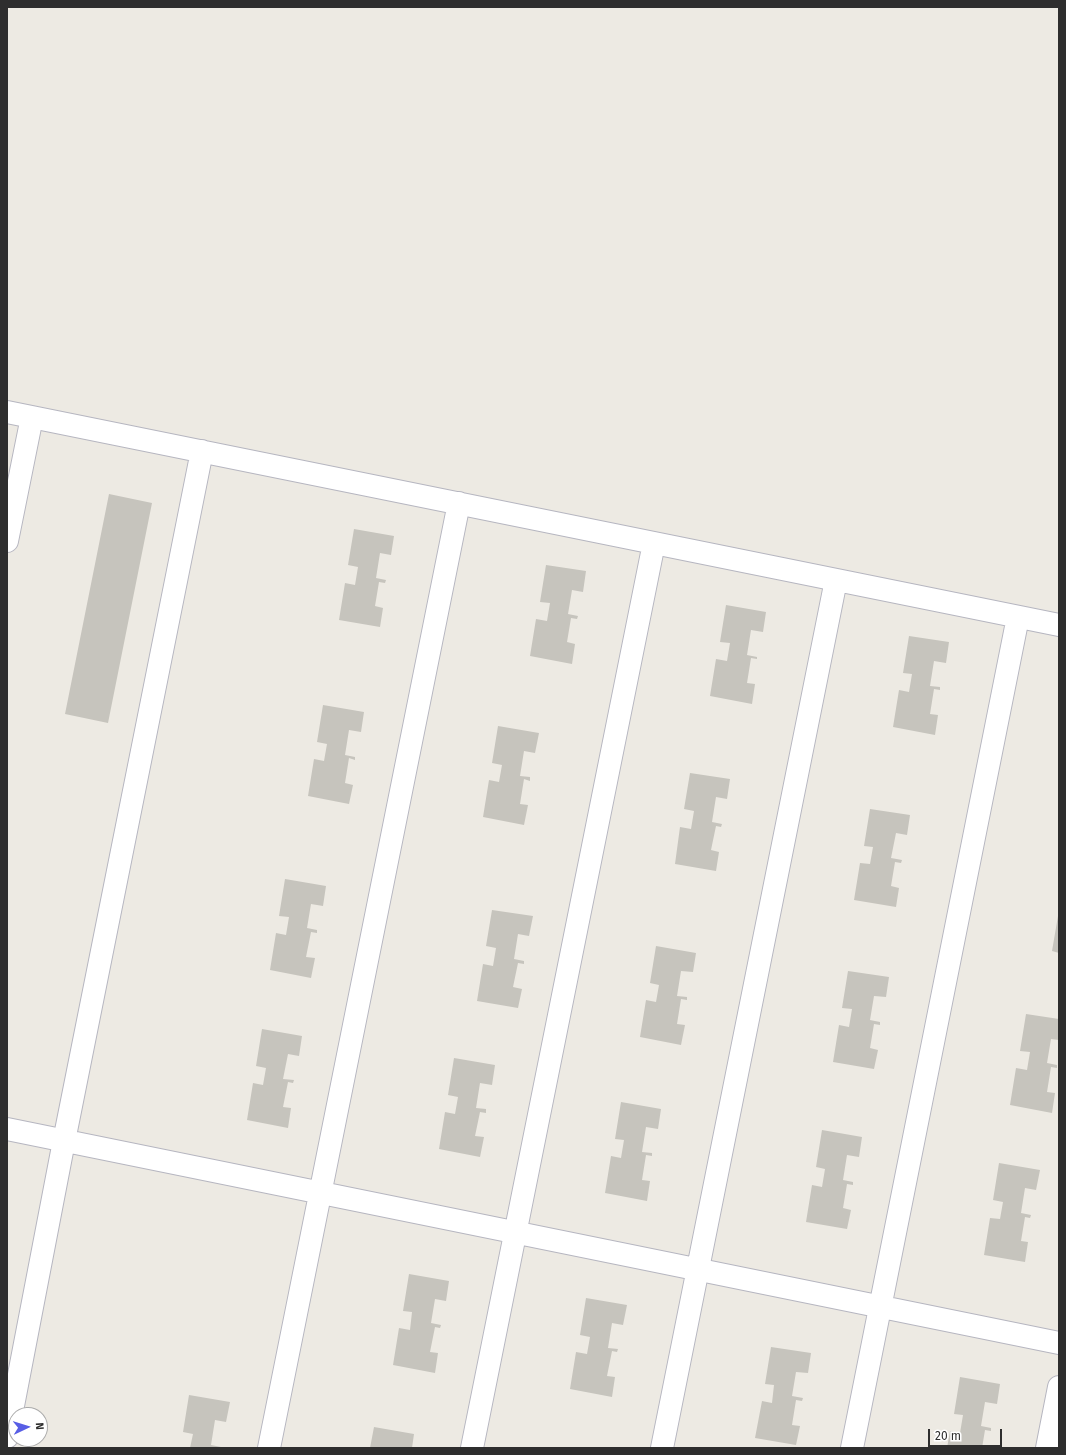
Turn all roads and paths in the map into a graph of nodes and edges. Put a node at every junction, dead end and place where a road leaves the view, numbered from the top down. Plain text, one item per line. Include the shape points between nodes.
1 (7, 412) edge
2 (32, 417) junction
3 (202, 451) junction
4 (459, 503) junction
5 (7, 541) edge
6 (654, 543) junction
7 (836, 580) junction
8 (1018, 617) junction
9 (1059, 625) edge
10 (7, 1129) edge
11 (64, 1141) junction
12 (320, 1193) junction
13 (515, 1233) junction
14 (697, 1270) junction
15 (880, 1307) junction
16 (1059, 1343) edge
17 (1059, 1387) edge
18 (7, 1437) edge
19 (269, 1448) edge
20 (472, 1448) edge
21 (662, 1448) edge
22 (852, 1448) edge
23 (1047, 1448) edge

1 - 2 street
2 - 3 street
2 - 5 street
3 - 4 street
3 - 11 street
4 - 6 street
4 - 12 street
6 - 7 street
6 - 13 street
7 - 8 street
7 - 14 street
8 - 9 street
8 - 15 street
10 - 11 street
11 - 12 street
11 - 18 street
12 - 13 street
12 - 19 street
13 - 14 street
13 - 20 street
14 - 15 street
14 - 21 street
15 - 16 street
15 - 22 street
17 - 23 street

